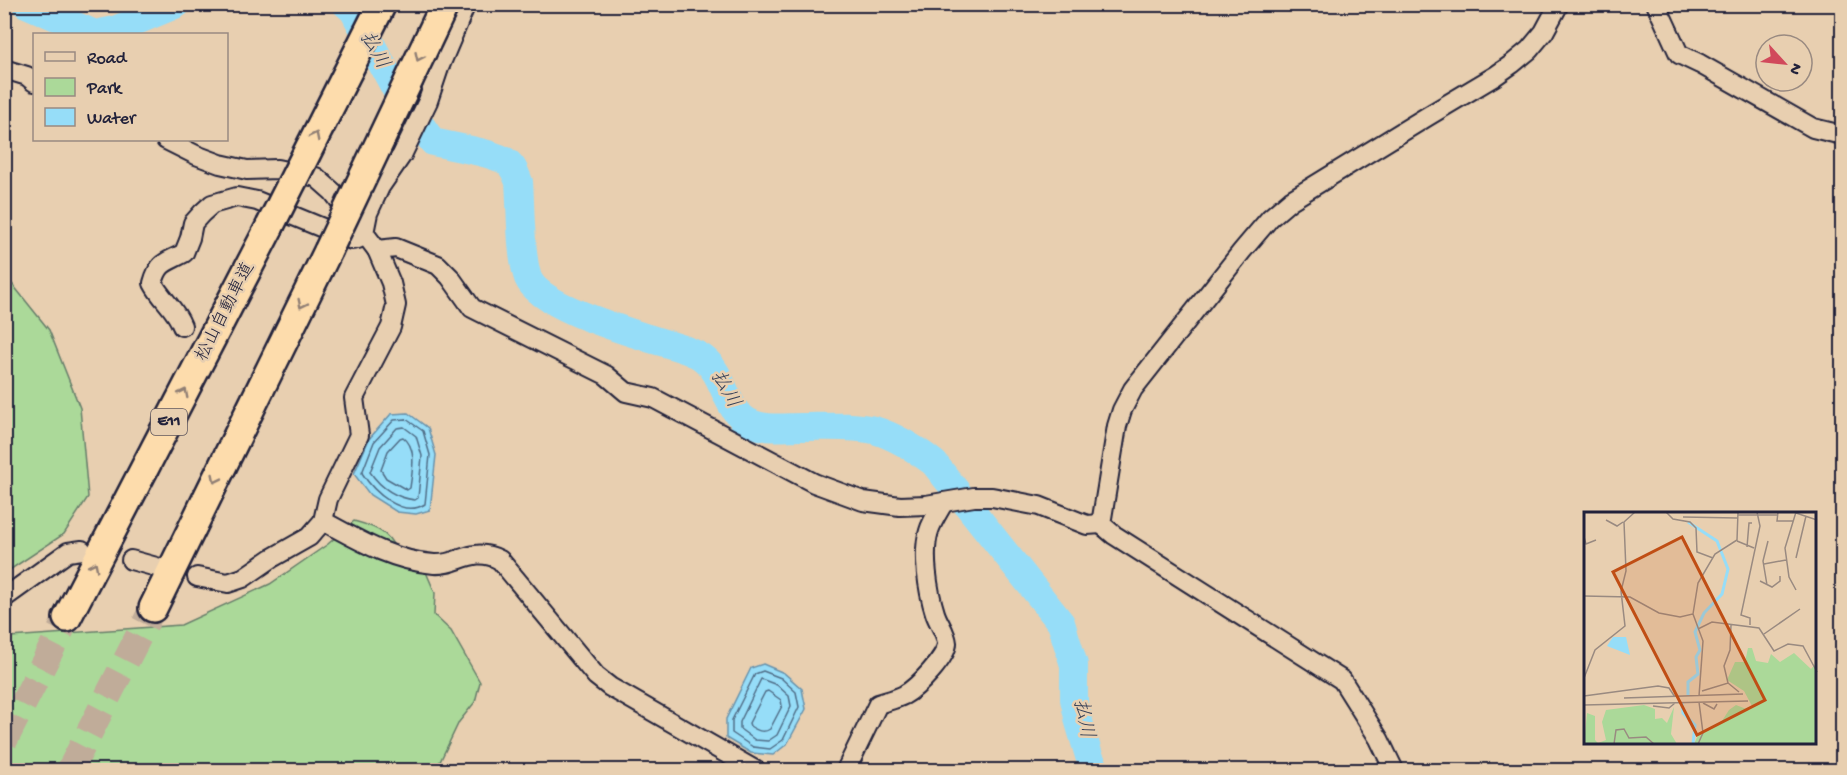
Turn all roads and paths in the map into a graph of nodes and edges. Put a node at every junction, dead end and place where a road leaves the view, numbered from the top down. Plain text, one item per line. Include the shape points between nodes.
1 (382, 4) edge
2 (444, 4) edge
3 (466, 4) edge
4 (1559, 4) edge
5 (1656, 4) edge
6 (4, 69) edge
7 (33, 81) edge
8 (1842, 135) edge
9 (168, 141) edge
10 (364, 234) junction
11 (377, 249) junction
12 (182, 326) dead end
13 (944, 502) junction
14 (323, 521) junction
15 (1101, 524) junction
16 (82, 550) dead end
17 (131, 561) dead end
18 (160, 568) dead end
19 (197, 577) dead end
20 (4, 598) edge
21 (153, 608) tunnel mouth
22 (67, 618) tunnel mouth
23 (755, 771) edge
24 (846, 771) edge
25 (1394, 771) edge

22 -> 1 highway, 松山自動車道 / E11, bridge
2 -> 21 highway, bridge
3 - 10 street via 428,101 368,213
4 - 15 street via 1529,50 1504,70 1291,200 1270,218 1133,389 1117,426
5 - 8 street via 1679,54 1813,128
6 - 7 street
9 - 10 street via 220,164 316,177 333,192
10 - 11 street
10 - 12 street via 352,240 257,201 237,197 212,204 193,223 184,253 162,263 153,283
11 - 13 street via 396,248 438,265 472,308 606,375 626,392 652,398 814,483 863,501 900,506
11 - 14 street via 396,305 391,327 354,398 359,435 328,499
13 - 15 street via 992,497 1039,506 1087,525
13 - 24 street via 929,531 927,577 936,618 945,634 944,655 907,694 878,704
14 - 19 street via 309,537 243,578 228,583
14 - 23 street via 368,546 409,560 436,564 472,555 491,555 500,560 596,676
15 - 25 street via 1342,680
16 - 20 street via 68,552
17 - 18 street

